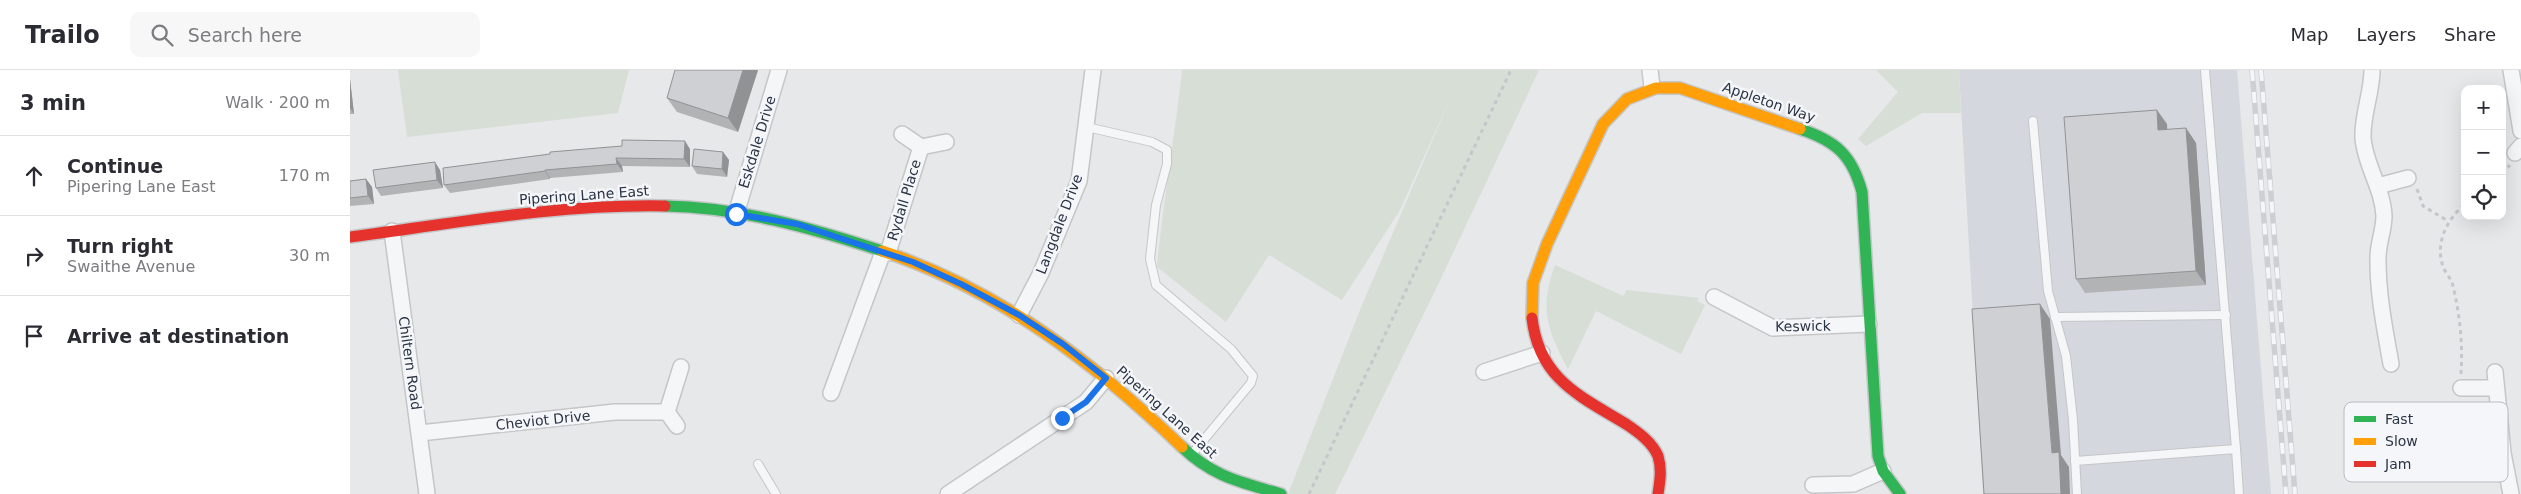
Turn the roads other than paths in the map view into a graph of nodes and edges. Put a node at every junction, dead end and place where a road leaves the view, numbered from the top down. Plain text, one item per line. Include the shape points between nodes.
1 (779, 70) edge
2 (1093, 70) edge
3 (1650, 70) edge
4 (2205, 70) edge
5 (2372, 70) edge
6 (2511, 70) edge
7 (1652, 86) junction
8 (2033, 121) dead end
9 (1087, 127) junction
10 (2521, 131) edge
11 (902, 134) dead end
12 (946, 142) dead end
13 (921, 147) junction
14 (2408, 178) road end
15 (2378, 186) junction
16 (736, 214) junction
17 (392, 231) junction
18 (350, 237) edge
19 (886, 252) junction
20 (1714, 297) dead end
21 (1019, 315) junction
22 (2226, 315) junction
23 (2055, 317) junction
24 (1869, 324) junction
25 (1542, 353) junction
26 (2392, 364) dead end
27 (681, 367) dead end
28 (1484, 372) dead end
29 (2495, 372) dead end
30 (1106, 378) junction
31 (2460, 388) road end
32 (2496, 388) junction
33 (831, 393) dead end
34 (2498, 402) edge
35 (667, 412) junction
36 (677, 426) dead end
37 (420, 433) junction
38 (2236, 449) junction
39 (1191, 455) junction
40 (2075, 461) junction
41 (758, 464) dead end
42 (1883, 471) junction
43 (2508, 479) edge
44 (1813, 485) dead end
45 (427, 494) edge
46 (776, 494) edge
47 (948, 494) edge
48 (1281, 494) edge
49 (1658, 494) edge
50 (1900, 494) edge
51 (2077, 494) edge
52 (2239, 494) edge
53 (2511, 494) edge

1 - 16 street, Eskdale Drive
2 - 9 street, Langdale Drive
3 - 7 street
4 - 22 lane
5 - 15 street via 2363,137
6 - 10 street
7 - 24 street, Appleton Way via 1680,88 1824,137 1849,157 1858,173 1862,192
7 - 25 street, Appleton Way via 1626,98 1604,124 1538,265 1531,310
8 - 23 lane via 2048,291
9 - 21 street, Langdale Drive via 1079,181 1041,273
9 - 39 lane via 1152,142 1167,150 1150,259 1156,285 1231,349 1254,376
11 - 13 street, Rydall Place
12 - 13 street, Rydall Place
13 - 19 street, Rydall Place
14 - 15 street
15 - 26 street via 2384,216 2378,268 2382,313
16 - 17 street, Pipering Lane East via 704,208 622,205 478,218
16 - 19 street, Pipering Lane East via 797,224
17 - 18 street, Pipering Lane East
17 - 37 street, Chiltern Road
19 - 21 street, Pipering Lane East via 961,284
19 - 33 street, Rydall Place
20 - 24 street, Keswick via 1774,328
21 - 30 street, Pipering Lane East
22 - 23 lane
22 - 38 lane
23 - 40 lane via 2066,356
24 - 42 street, Appleton Way via 1878,456
25 - 28 street
25 - 49 street, Appleton Way via 1571,390 1645,437 1660,463
27 - 35 street
29 - 32 street
30 - 39 street, Pipering Lane East
30 - 47 street via 1086,402
31 - 32 street
32 - 34 street
35 - 36 street
35 - 37 street, Cheviot Drive via 615,412
37 - 45 street, Chiltern Road
38 - 40 lane
38 - 52 lane
39 - 48 street, Pipering Lane East via 1215,474
40 - 51 lane
41 - 46 lane
42 - 44 street via 1853,484
42 - 50 street, Appleton Way
43 - 53 street

